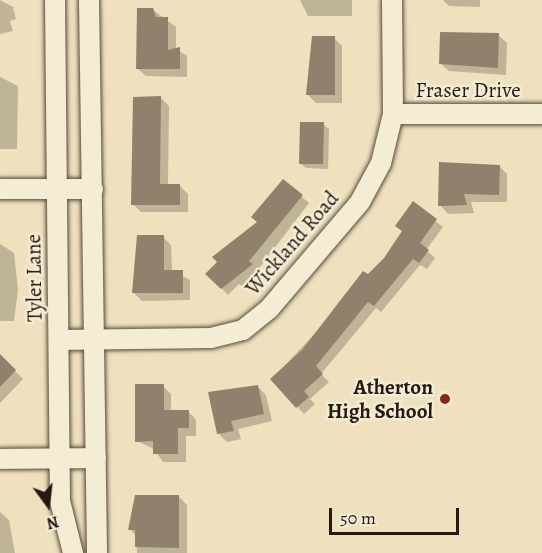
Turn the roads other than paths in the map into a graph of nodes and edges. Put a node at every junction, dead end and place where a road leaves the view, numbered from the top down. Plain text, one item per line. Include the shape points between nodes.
1 (55, 0) edge
2 (90, 0) edge
3 (392, 0) edge
4 (393, 114) junction
5 (542, 114) edge
6 (0, 189) edge
7 (57, 189) junction
8 (93, 189) junction
9 (59, 340) junction
10 (97, 340) junction
11 (60, 458) junction
12 (96, 458) junction
13 (0, 459) edge
14 (73, 553) edge
15 (97, 553) edge

1 - 7 street, Tyler Lane
2 - 8 street
3 - 4 street, Wickland Road
4 - 5 street, Fraser Drive
4 - 10 street, Wickland Road via 381,163 360,201 255,323 211,338
6 - 7 street
7 - 8 street
7 - 9 street, Tyler Lane
8 - 10 street
9 - 10 street, Wickland Road
9 - 11 street, Tyler Lane
10 - 12 street
11 - 12 street
11 - 13 street
11 - 14 street, Tyler Lane via 62,521
12 - 15 street

